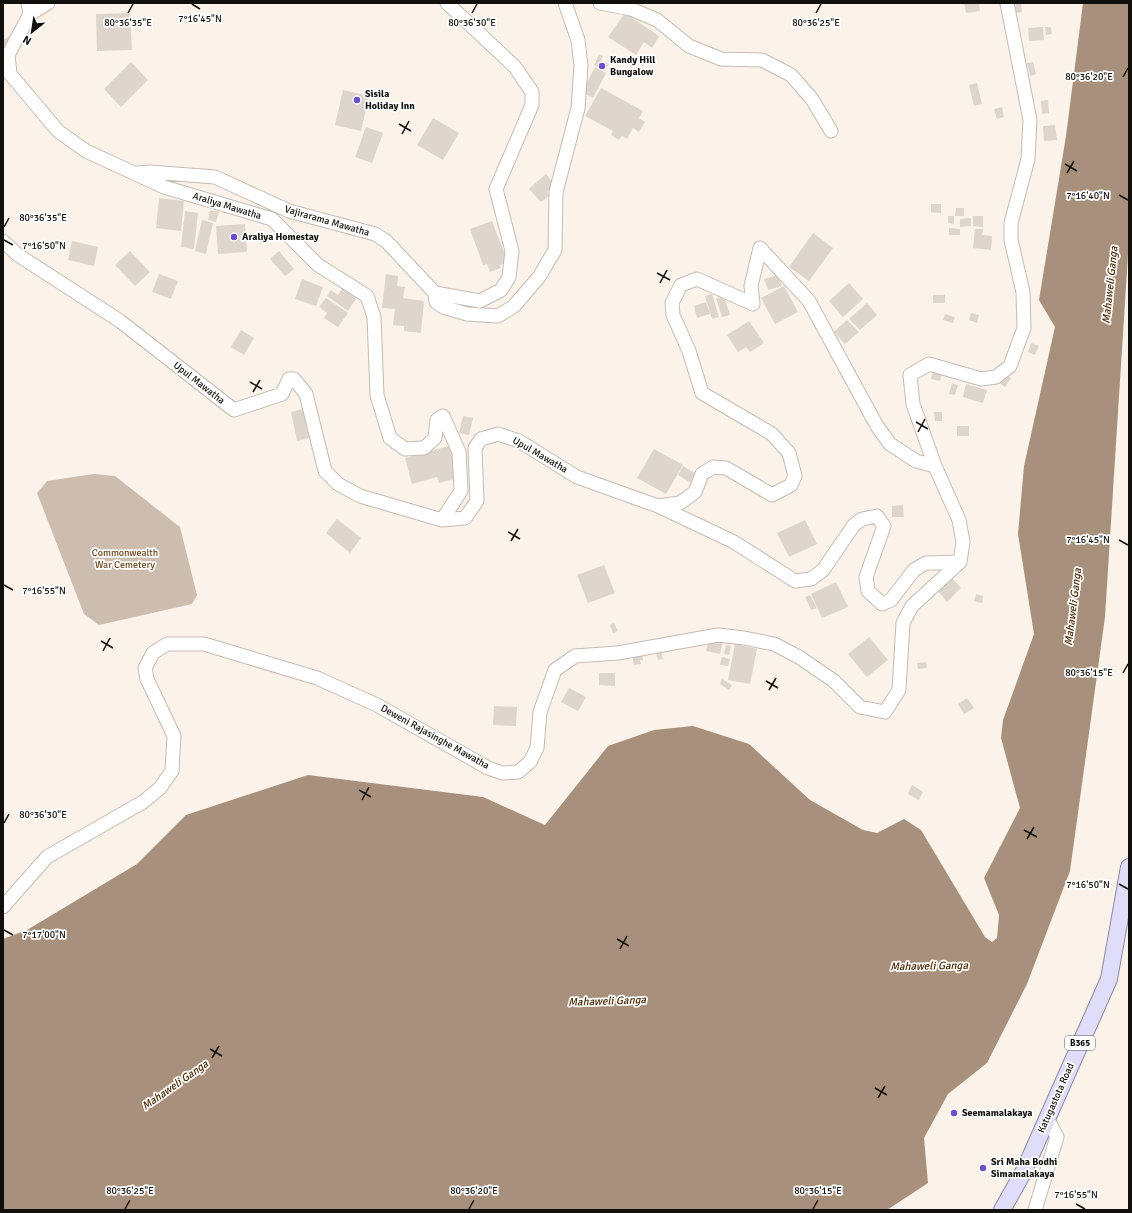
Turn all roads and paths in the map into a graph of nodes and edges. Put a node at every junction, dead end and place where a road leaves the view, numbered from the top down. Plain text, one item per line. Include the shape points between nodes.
1 (48, 3) edge
2 (447, 3) edge
3 (565, 3) edge
4 (600, 3) edge
5 (1007, 3) edge
6 (29, 8) edge
7 (831, 131) dead end
8 (135, 174) junction
9 (3, 241) edge
10 (435, 293) junction
11 (935, 466) junction
12 (658, 506) junction
13 (442, 520) junction
14 (960, 562) junction
15 (1129, 867) edge
16 (3, 907) edge
17 (1047, 1118) junction
18 (1002, 1210) edge
19 (1034, 1210) edge

1 - 6 street
2 - 10 street via 515,67 532,92 532,105 496,189 512,251 509,277 501,290 480,301
3 - 10 street, Vajirarama Mawatha via 578,40 581,66 578,108 556,192 555,250 539,277 514,306 498,316 466,314 443,307 436,302
4 - 7 street via 631,9 657,20 689,46 721,59 762,60 791,75 812,99
5 - 11 street via 1030,120 1028,159 1011,223 1011,240 1023,292 1024,328 1010,366 996,377 981,379 929,364 910,375 913,404
6 - 8 street, Araliya Mawatha via 8,55 10,74 58,131 86,151
8 - 10 street, Vajirarama Mawatha via 150,172 215,177 289,212 376,234 386,241
8 - 13 street, Araliya Mawatha via 164,187 272,219 318,265 367,296 374,317 377,395 390,438 405,449 424,448 435,438 437,420 443,416 459,452 461,491
9 - 13 street, Upul Mawatha via 18,255 120,321 234,410 282,394 289,379 294,379 306,394 325,470 338,484 360,496
11 - 12 street via 916,461 890,444 877,426 809,301 760,248 751,286 752,304 697,279 681,285 672,303 673,315 689,351 702,393 772,434 789,454 795,476 791,485 772,495 726,468 713,467 702,474 695,492 680,503
11 - 14 street via 959,520 962,542
12 - 13 street, Upul Mawatha via 577,477 519,441 498,434 481,439 475,448 477,501 465,518
12 - 14 street, Upul Mawatha via 734,542 795,581 811,579 823,570 854,525 862,519 877,516 884,526 866,577 868,591 882,604 891,600 914,570 926,563
14 - 16 street, Deweni Rajasinghe Mawatha via 912,606 903,623 899,690 884,712 860,708 834,681 799,657 774,644 744,638 718,635 618,653 575,656 555,670 540,712 538,748 530,762 518,772 502,773 488,768 377,705 317,678 204,644 167,644 153,653 145,668 146,679 174,736 172,771 160,788 143,802 47,858
15 - 17 main road, Katugastota Road / B365 via 1109,979
17 - 18 main road, Katugastota Road / B365 via 1024,1171
17 - 19 street via 1057,1137

